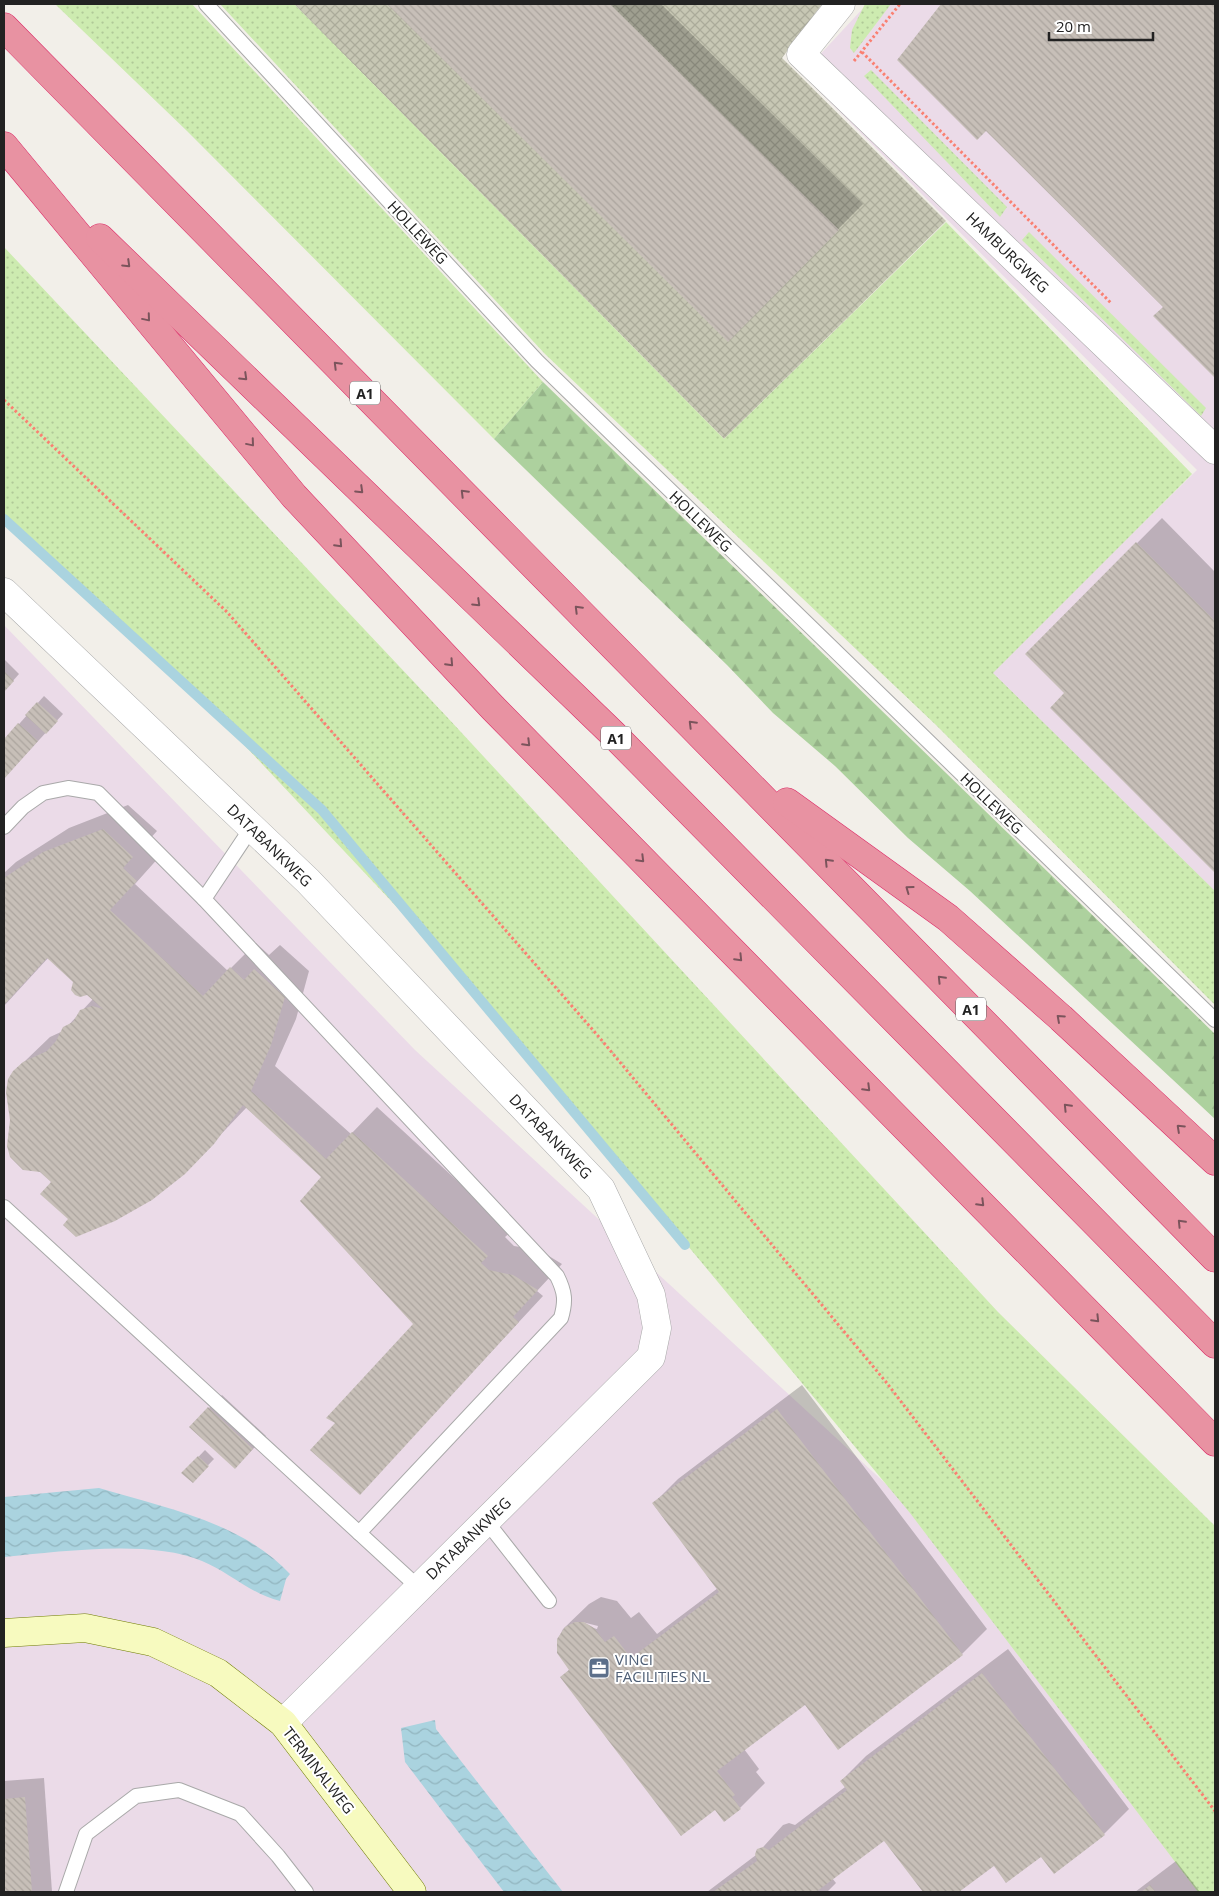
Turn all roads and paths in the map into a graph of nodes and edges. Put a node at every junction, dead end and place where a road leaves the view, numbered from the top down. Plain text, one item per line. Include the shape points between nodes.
1 (206, 4) edge
2 (841, 4) edge
3 (900, 4) edge
4 (4, 28) edge
5 (862, 52) junction
6 (833, 83) junction
7 (4, 145) edge
8 (1114, 306) dead end
9 (4, 400) edge
10 (1215, 450) edge
11 (4, 592) edge
12 (726, 759) junction
13 (4, 827) edge
14 (252, 828) junction
15 (204, 900) junction
16 (1215, 1020) edge
17 (1215, 1161) edge
18 (4, 1207) edge
19 (1215, 1258) edge
20 (1215, 1344) edge
21 (1215, 1442) edge
22 (487, 1522) junction
23 (359, 1533) junction
24 (418, 1587) junction
25 (549, 1601) dead end
26 (4, 1633) edge
27 (283, 1723) junction
28 (1215, 1811) edge
29 (66, 1892) edge
30 (306, 1892) edge
31 (412, 1892) edge

1 - 16 lane, HOLLEWEG via 537,362
2 - 6 street, HAMBURGWEG via 801,54
3 - 5 path
12 -> 4 highway, A1
5 - 6 path
5 - 8 path
6 - 10 street, HAMBURGWEG
7 -> 20 highway, A1 via 613,734
7 -> 21 highway, A1 via 294,496 493,708
9 - 28 path via 227,612 598,1037 886,1382
11 - 14 street, DATABANKWEG
17 -> 12 highway, A1 via 948,918
19 -> 12 highway, A1
13 - 15 lane via 23,807 43,793 68,788 98,793
14 - 15 lane
14 - 22 street, DATABANKWEG via 308,881 601,1188 651,1295 657,1328 651,1357
15 - 23 lane via 557,1276 564,1292 562,1318
18 - 23 lane
22 - 24 street, DATABANKWEG
22 - 25 lane
23 - 24 lane
24 - 27 street, DATABANKWEG
26 - 27 street, TERMINALWEG via 86,1628 154,1642 218,1673
27 - 31 street, TERMINALWEG
29 - 30 lane via 86,1834 136,1796 179,1790 240,1814

